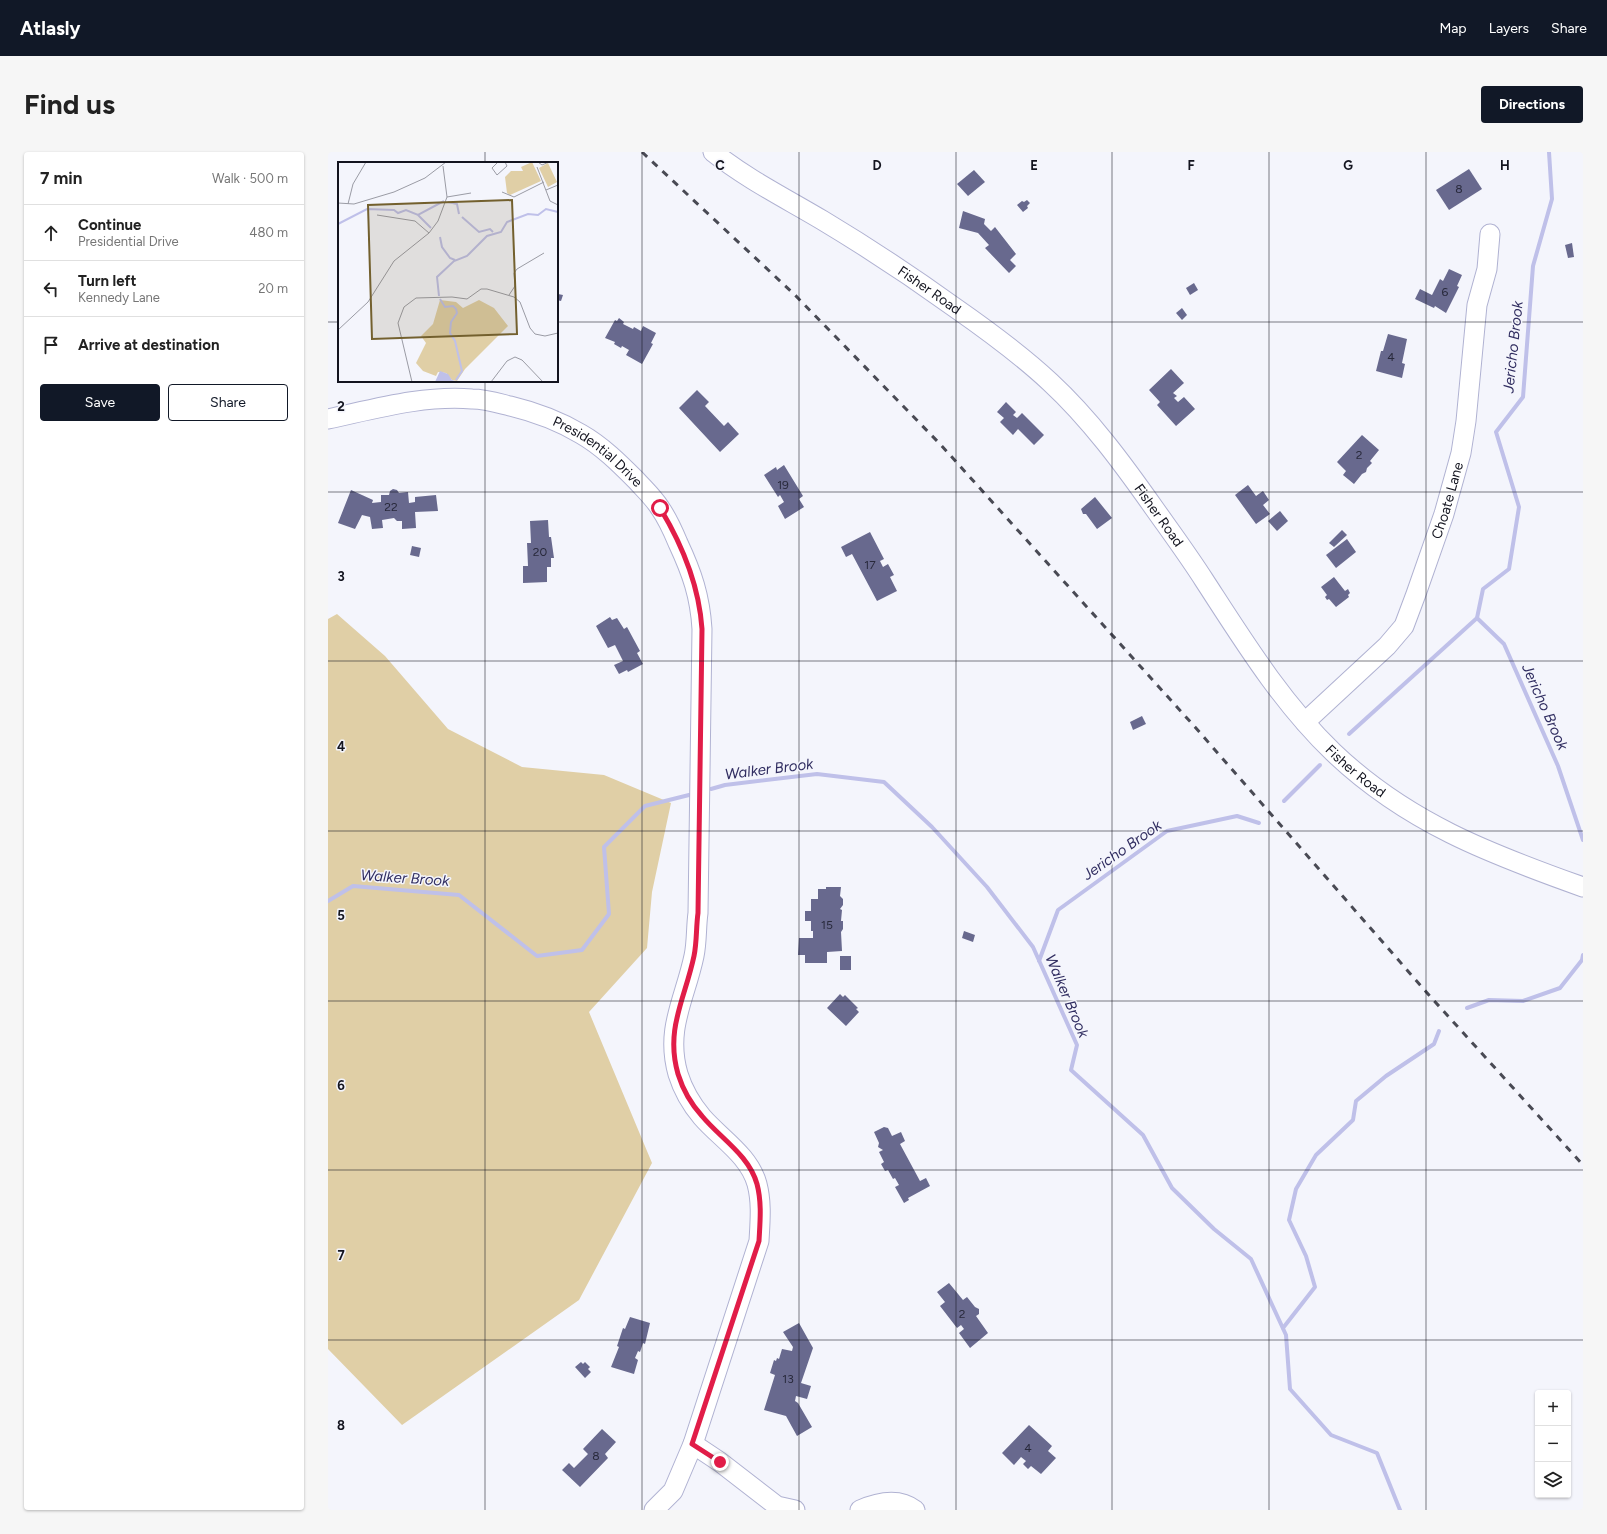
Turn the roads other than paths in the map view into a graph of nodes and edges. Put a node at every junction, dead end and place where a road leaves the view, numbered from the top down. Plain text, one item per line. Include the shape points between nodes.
1 (714, 152) edge
2 (1490, 234) dead end
3 (328, 419) edge
4 (1305, 722) junction
5 (1583, 886) edge
6 (692, 1444) junction
7 (654, 1510) edge
8 (795, 1510) edge
9 (860, 1510) edge
10 (915, 1510) edge

1 - 4 street, Fisher Road via 765,187 896,266 995,336 1050,382 1126,468 1191,560 1255,659
2 - 4 street, Choate Lane via 1487,270 1476,305 1462,453 1444,514 1409,613 1404,626 1387,646
3 - 6 street, Presidential Drive via 411,402 472,398 528,410 560,423 612,456 652,497 672,528 692,572 701,607 702,629 698,913 694,955 674,1029 673,1049 678,1074 686,1094 702,1117 750,1167 757,1183 761,1206 757,1249
4 - 5 street, Fisher Road via 1334,753 1406,810 1494,854
6 - 7 street, Presidential Drive via 673,1491
6 - 8 street via 777,1506
9 - 10 street via 875,1504 895,1501

